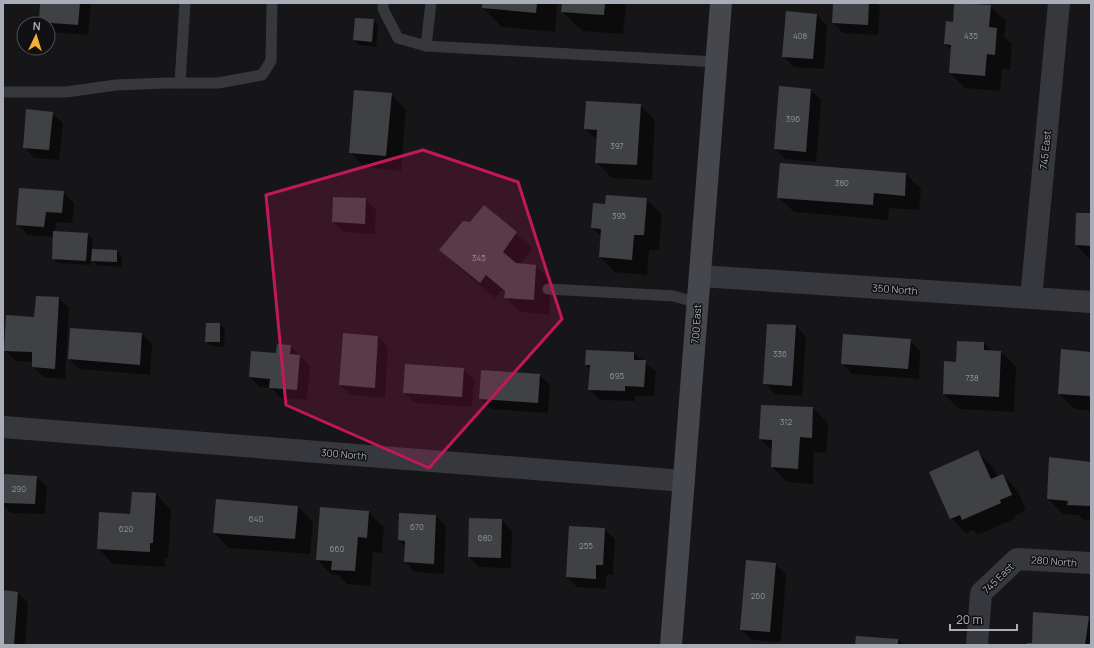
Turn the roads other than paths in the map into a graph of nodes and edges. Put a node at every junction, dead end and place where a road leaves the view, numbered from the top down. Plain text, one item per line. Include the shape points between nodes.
1 (186, 3) edge
2 (272, 3) edge
3 (383, 3) edge
4 (430, 3) edge
5 (721, 3) edge
6 (1059, 3) edge
7 (426, 46) junction
8 (717, 62) junction
9 (180, 83) junction
10 (3, 92) edge
11 (700, 276) junction
12 (548, 289) dead end
13 (1031, 298) junction
14 (1091, 302) edge
15 (698, 303) junction
16 (3, 427) edge
17 (684, 481) junction
18 (1017, 559) joint
19 (1091, 563) edge
20 (671, 645) edge
21 (977, 645) edge

1 - 9 lane
2 - 9 lane via 271,61 262,75 218,84
3 - 7 lane via 383,9 398,38
4 - 7 lane
5 - 8 street, 700 East
6 - 13 street, 745 East
7 - 8 lane
8 - 11 street, 700 East
9 - 10 lane via 116,85 66,92
11 - 13 street, 350 North
11 - 15 street, 700 East
12 - 15 lane via 674,296
13 - 14 street, 350 North
15 - 17 street, 700 East
16 - 17 street, 300 North
17 - 20 street, 700 East
18 - 19 street, 280 North
18 - 21 street, 745 East via 980,593

